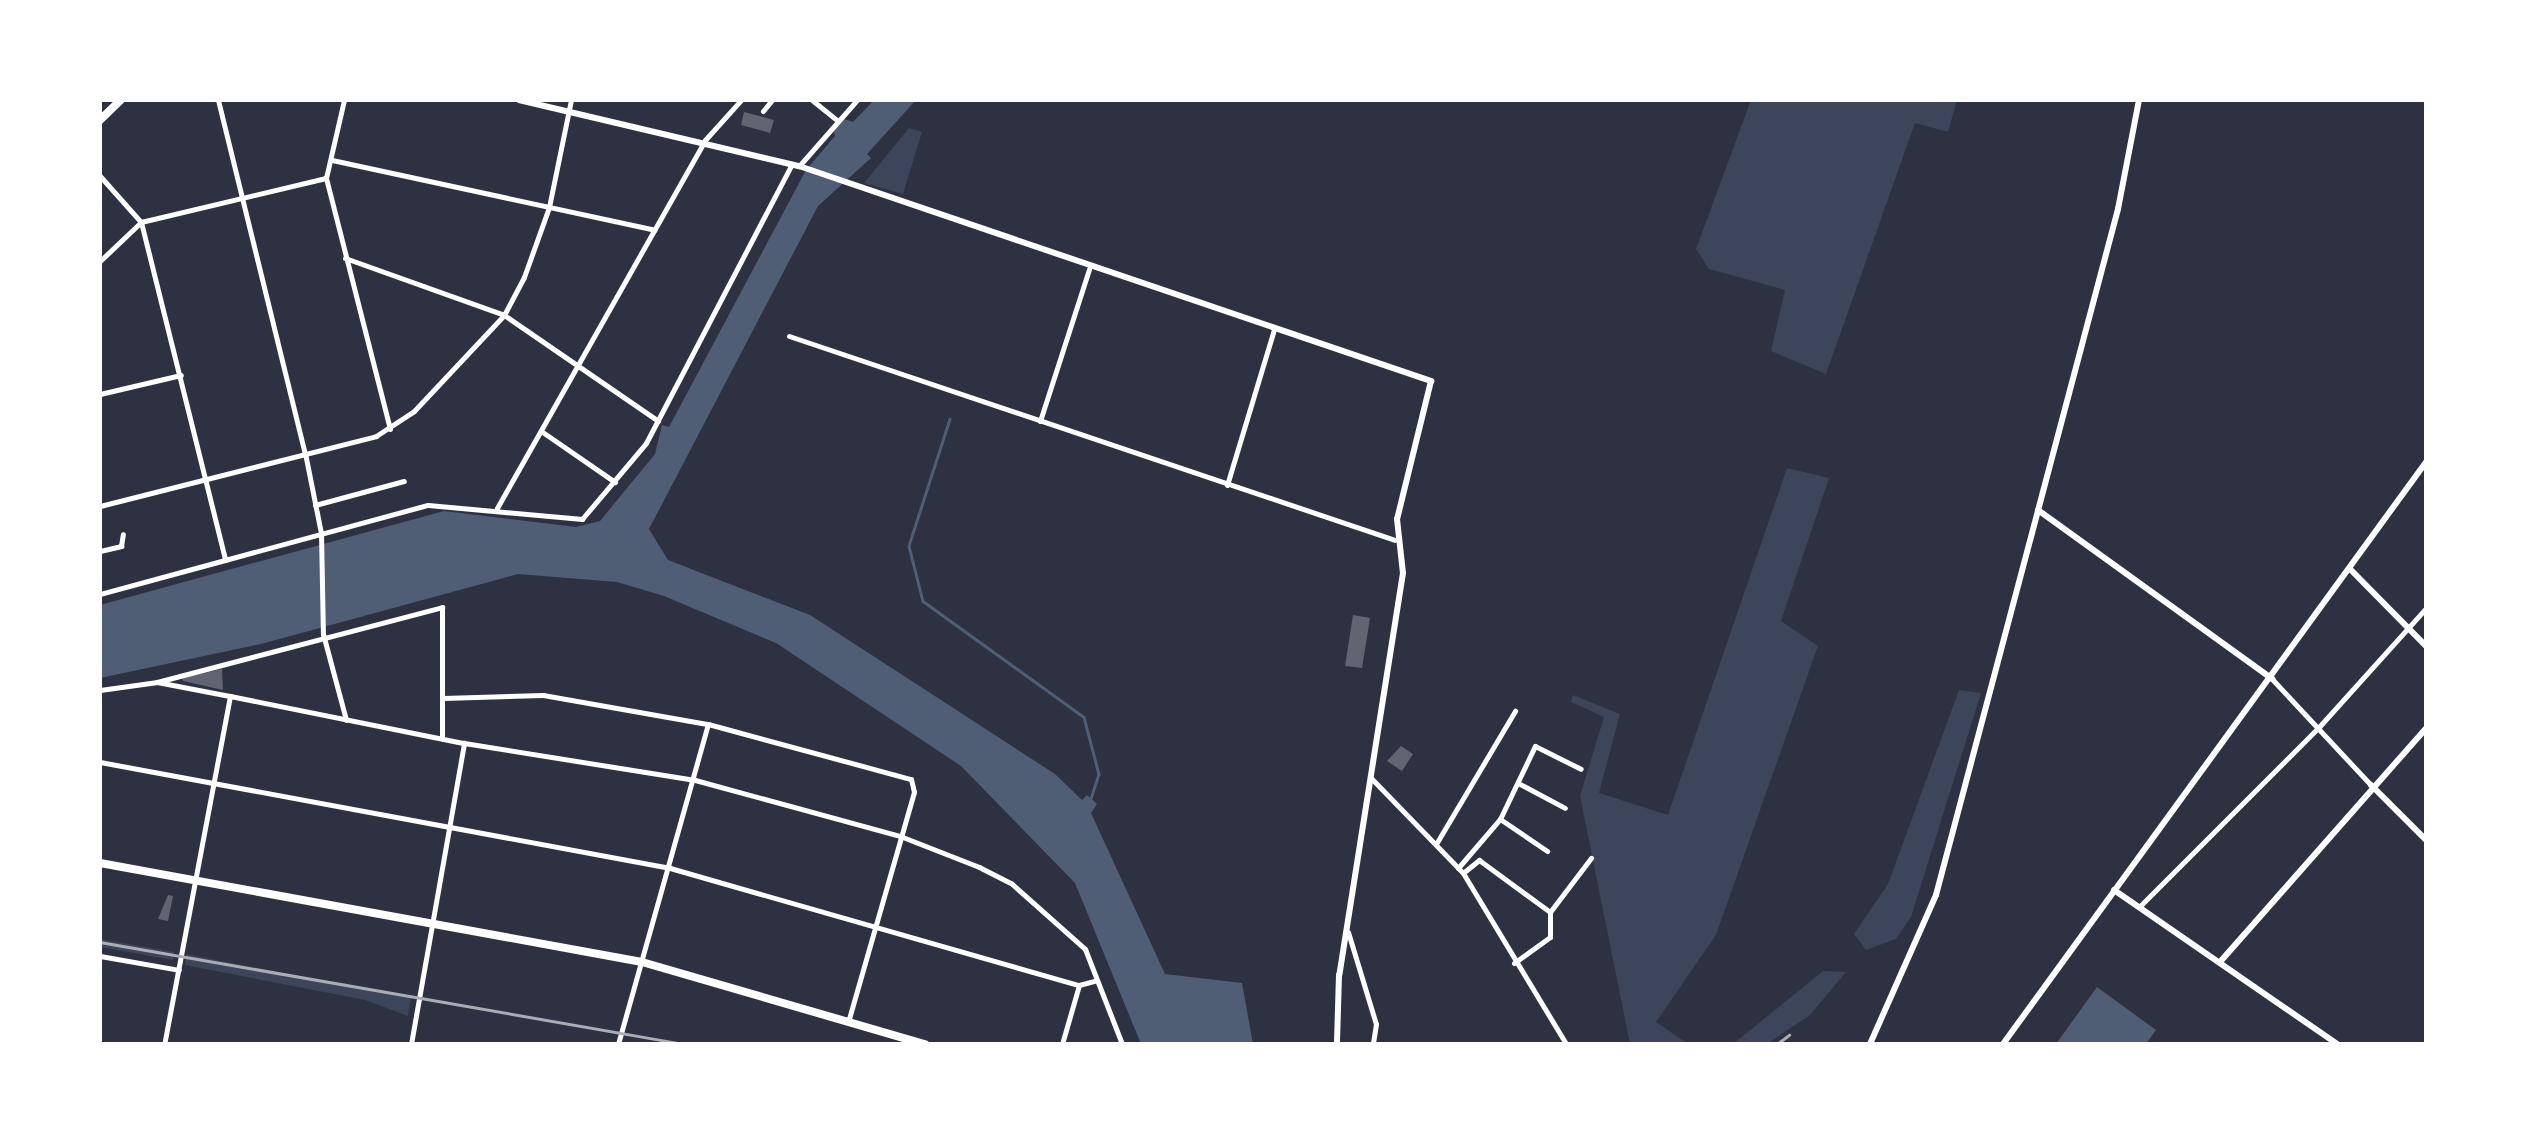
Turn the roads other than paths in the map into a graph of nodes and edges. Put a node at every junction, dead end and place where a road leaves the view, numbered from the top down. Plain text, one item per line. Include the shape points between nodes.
1 (122, 100) edge
2 (218, 100) edge
3 (344, 100) edge
4 (520, 100) edge
5 (572, 100) edge
6 (741, 100) edge
7 (772, 100) edge
8 (812, 100) edge
9 (857, 100) edge
10 (2140, 100) edge
11 (569, 111) junction
12 (764, 111) dead end
13 (100, 120) edge
14 (837, 120) junction
15 (706, 140) junction
16 (332, 160) junction
17 (798, 166) junction
18 (100, 176) edge
19 (326, 178) junction
20 (242, 196) junction
21 (550, 208) junction
22 (141, 222) junction
23 (655, 230) junction
24 (345, 258) junction
25 (100, 261) edge
26 (1090, 268) junction
27 (504, 315) junction
28 (1274, 329) junction
29 (789, 336) dead end
30 (579, 365) junction
31 (181, 375) junction
32 (100, 394) edge
33 (658, 421) junction
34 (1040, 421) junction
35 (390, 429) junction
36 (542, 431) junction
37 (305, 454) junction
38 (2426, 462) edge
39 (208, 478) junction
40 (404, 481) dead end
41 (615, 482) junction
42 (1227, 485) junction
43 (316, 505) junction
44 (100, 506) edge
45 (497, 508) junction
46 (2038, 510) junction
47 (123, 534) dead end
48 (322, 536) junction
49 (1395, 540) junction
50 (100, 551) edge
51 (224, 560) junction
52 (2350, 569) junction
53 (100, 594) edge
54 (2426, 608) edge
55 (2408, 626) junction
56 (324, 632) junction
57 (2426, 646) edge
58 (2272, 679) junction
59 (157, 682) junction
60 (100, 690) edge
61 (230, 696) junction
62 (443, 698) junction
63 (1516, 711) dead end
64 (346, 720) junction
65 (708, 724) junction
66 (2318, 728) junction
67 (2426, 728) edge
68 (442, 738) junction
69 (464, 743) junction
70 (100, 762) edge
71 (1580, 769) dead end
72 (1371, 778) junction
73 (695, 780) junction
74 (212, 783) junction
75 (1518, 783) junction
76 (2371, 785) junction
77 (1566, 808) dead end
78 (1500, 820) junction
79 (449, 823) junction
80 (900, 836) junction
81 (2426, 840) edge
82 (1436, 844) junction
83 (1547, 851) dead end
84 (1590, 858) dead end
85 (100, 863) edge
86 (670, 868) junction
87 (1461, 871) junction
88 (196, 880) junction
89 (2114, 890) junction
90 (2138, 907) junction
91 (1550, 912) junction
92 (429, 924) junction
93 (1348, 924) junction
94 (876, 926) junction
95 (100, 956) edge
96 (642, 962) junction
97 (2220, 962) junction
98 (1514, 964) junction
99 (179, 970) junction
100 (1094, 980) junction
101 (1078, 985) junction
102 (848, 1022) junction
103 (164, 1044) edge
104 (411, 1044) edge
105 (618, 1044) edge
106 (925, 1044) edge
107 (1062, 1044) edge
108 (1122, 1044) edge
109 (1337, 1044) edge
110 (1373, 1044) edge
111 (1566, 1044) edge
112 (1870, 1044) edge
113 (2003, 1044) edge
114 (2336, 1044) edge

1 - 13 main road
2 - 20 street
3 - 16 street
4 - 11 street
5 - 11 street
6 - 15 street
7 - 12 street
8 - 14 street
9 - 14 street
10 - 46 street via 2118,210
11 - 15 street
11 - 21 street
14 - 17 street
15 - 17 street
15 - 23 street
16 - 19 street
16 - 21 street
17 - 26 street
17 - 33 street
18 - 22 street
19 - 20 street
19 - 24 street
20 - 22 street
20 - 37 street
21 - 23 street
21 - 27 street
22 - 25 street
22 - 31 street
23 - 30 street
24 - 27 street
24 - 35 street
26 - 28 street
26 - 34 street
27 - 30 street
27 - 35 street
28 - 42 street
28 - 49 street via 1431,381
29 - 34 street
30 - 33 street
30 - 36 street
31 - 32 street
31 - 39 street
33 - 41 street
34 - 42 street
35 - 37 street
36 - 41 street
36 - 45 street
37 - 39 street
37 - 43 street
38 - 52 street
39 - 44 street
39 - 51 street
40 - 43 street
41 - 45 street via 574,522
42 - 49 street
43 - 48 street
45 - 48 street via 428,504
46 - 58 street
46 - 112 street via 1936,895
47 - 50 street via 121,546
48 - 51 street
48 - 56 street
49 - 72 street via 1403,574
51 - 53 street
52 - 55 street
52 - 58 street
54 - 55 street
55 - 57 street
55 - 66 street
56 - 59 street
56 - 62 street via 442,607
56 - 64 street
58 - 66 street
58 - 89 street
59 - 60 street
59 - 61 street
61 - 64 street
61 - 74 street
62 - 65 street via 543,695
62 - 68 street
63 - 82 street
64 - 68 street
65 - 73 street
65 - 80 street via 911,778 914,792
66 - 76 street
66 - 90 street
67 - 76 street
68 - 69 street
69 - 73 street
69 - 79 street
70 - 74 street
71 - 75 street via 1538,745
72 - 82 street
72 - 93 street
73 - 80 street
73 - 86 street
74 - 79 street
74 - 88 street
75 - 77 street
75 - 78 street
76 - 81 street
76 - 97 street
78 - 83 street
78 - 87 street
79 - 86 street
79 - 92 street
80 - 94 street
80 - 100 street via 1012,884 1085,949
82 - 87 street
84 - 91 street
85 - 88 main road
86 - 94 street
86 - 96 street
87 - 91 street via 1479,860
87 - 98 street
88 - 92 main road
88 - 99 street
89 - 90 street
89 - 113 street
90 - 97 street
91 - 98 street via 1550,937
92 - 96 main road
92 - 104 street
93 - 109 street
93 - 110 street via 1352,960 1376,1024
94 - 101 street
94 - 102 street
95 - 99 street
96 - 102 main road
96 - 105 street
97 - 114 street
98 - 111 street
99 - 103 street
100 - 101 street
100 - 108 street
101 - 107 street
102 - 106 main road

